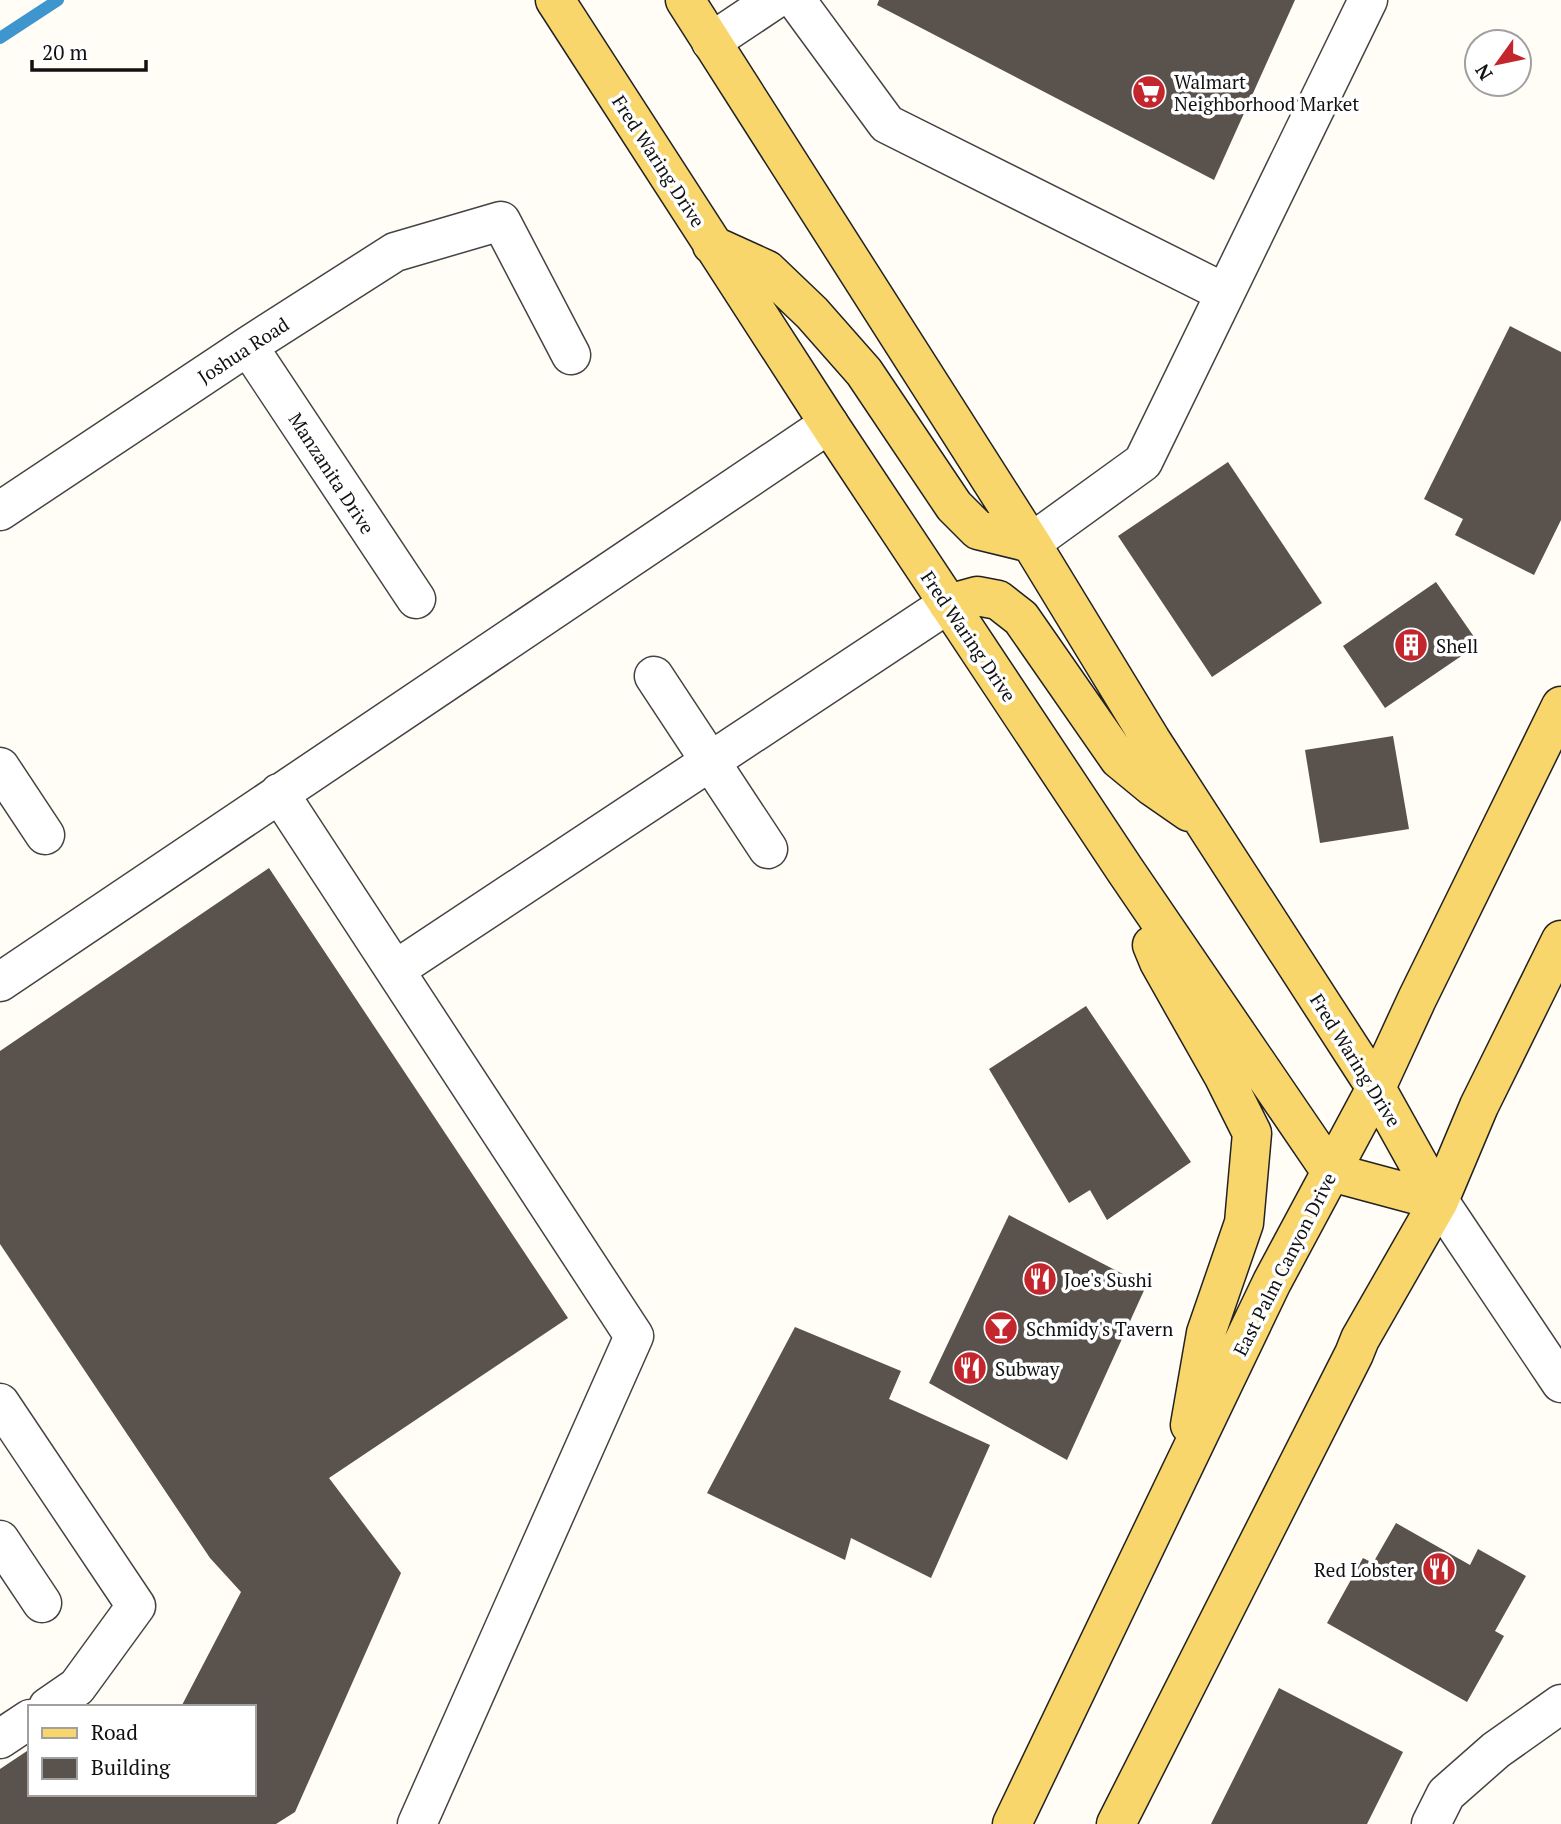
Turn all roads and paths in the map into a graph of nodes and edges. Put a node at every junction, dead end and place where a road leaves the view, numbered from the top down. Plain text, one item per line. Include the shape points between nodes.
1 (555, 0) edge
2 (685, 0) edge
3 (774, 0) edge
4 (796, 0) edge
5 (1368, 0) edge
6 (711, 42) junction
7 (712, 245) junction
8 (1225, 293) junction
9 (248, 346) junction
10 (571, 355) dead end
11 (829, 424) junction
12 (0, 511) edge
13 (1031, 543) junction
14 (416, 599) dead end
15 (948, 604) junction
16 (654, 676) dead end
17 (1561, 706) edge
18 (711, 760) junction
19 (0, 767) edge
20 (279, 793) junction
21 (1205, 822) junction
22 (45, 835) dead end
23 (768, 849) dead end
24 (1125, 870) junction
25 (1561, 940) edge
26 (395, 970) junction
27 (0, 982) edge
28 (1376, 1088) junction
29 (1331, 1172) junction
30 (1439, 1200) junction
31 (1561, 1383) edge
32 (0, 1403) edge
33 (1183, 1468) junction
34 (0, 1540) edge
35 (43, 1603) dead end
36 (1561, 1704) edge
37 (51, 1705) edge
38 (28, 1720) edge
39 (0, 1739) edge
40 (418, 1824) edge
41 (1012, 1824) edge
42 (1116, 1824) edge
43 (1431, 1824) edge

1 - 7 main road, Fred Waring Drive
2 - 6 main road, Fred Waring Drive
3 - 6 street
4 - 8 street via 887,124
5 - 8 street
6 - 13 main road, Fred Waring Drive
7 - 11 main road, Fred Waring Drive
7 - 13 main road via 767,270 812,313 864,372 954,506 978,530
8 - 13 street via 1143,461
9 - 10 street, Joshua Road via 396,252 501,221
9 - 12 street, Joshua Road
9 - 14 street, Manzanita Drive
11 - 15 main road, Fred Waring Drive
11 - 20 street
13 - 21 main road, Fred Waring Drive
15 - 18 street
15 - 21 main road via 977,596 998,600 1021,618 1119,759
15 - 24 main road, Fred Waring Drive
16 - 18 street
17 - 28 main road, East Palm Canyon Drive
18 - 23 street
18 - 26 street
19 - 22 street
20 - 26 street
20 - 27 street
21 - 28 main road, Fred Waring Drive
24 - 29 main road, Fred Waring Drive
24 - 33 main road via 1159,962 1252,1133 1244,1223 1206,1333
25 - 30 main road via 1479,1106
26 - 40 street via 634,1336
28 - 29 main road, East Palm Canyon Drive
28 - 30 main road, Fred Waring Drive
29 - 30 main road
29 - 33 main road, East Palm Canyon Drive via 1272,1282
30 - 31 street, Fred Waring Drive
30 - 42 main road via 1360,1339
32 - 37 street via 136,1605 77,1687
33 - 41 main road, East Palm Canyon Drive
34 - 35 street
36 - 43 street via 1496,1750 1446,1794
38 - 39 street

